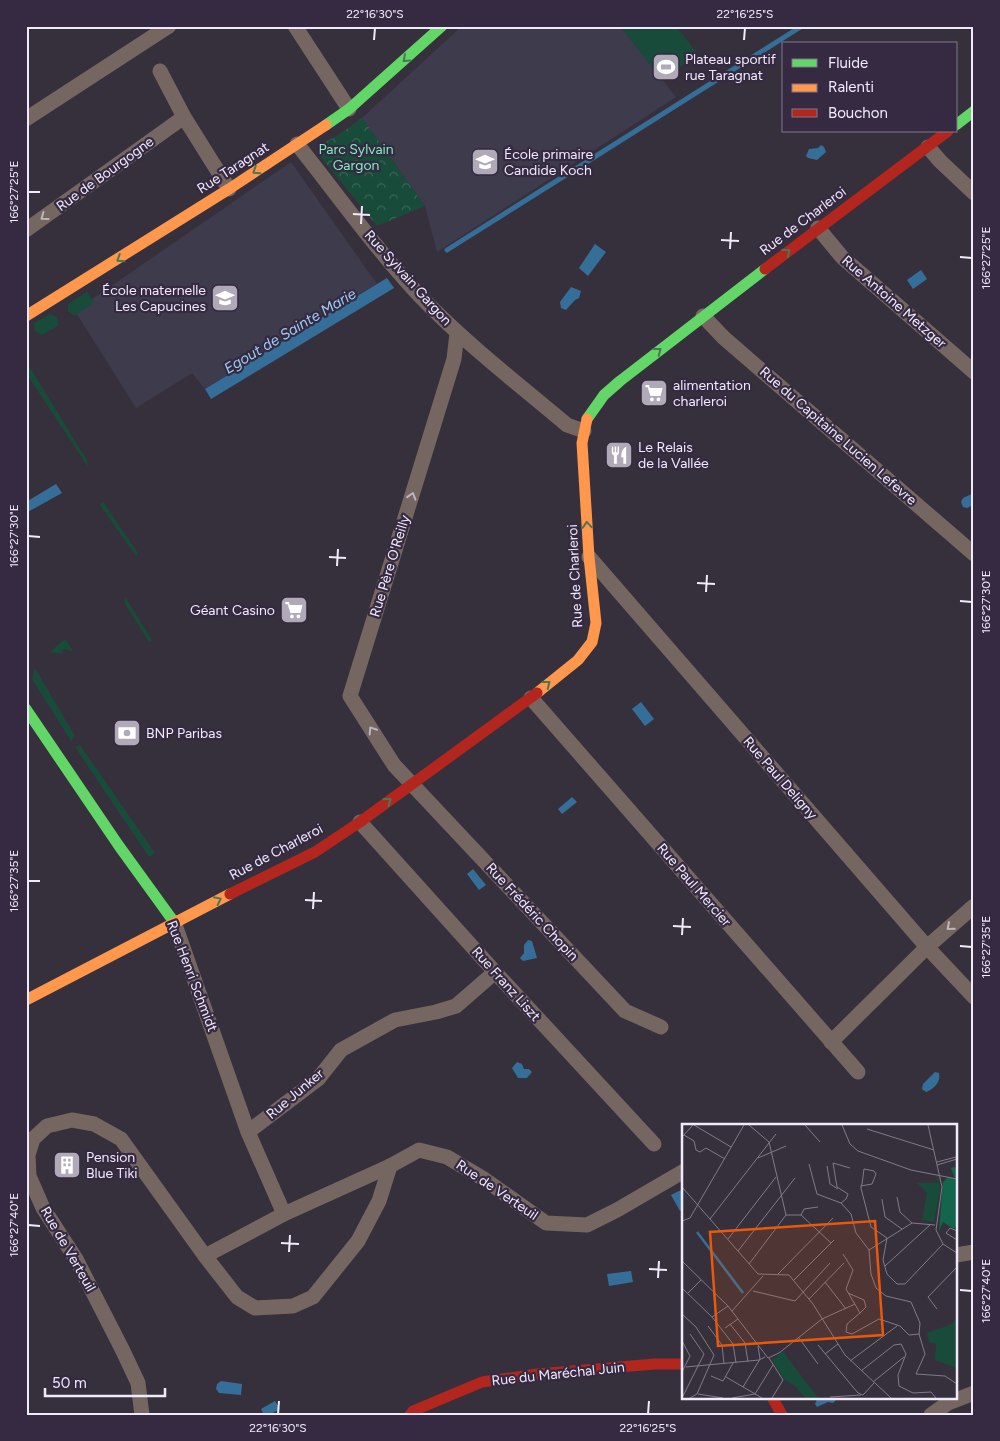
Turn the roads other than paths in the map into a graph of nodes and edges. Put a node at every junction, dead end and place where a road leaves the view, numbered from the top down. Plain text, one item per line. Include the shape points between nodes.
1 (169, 26) edge
2 (295, 26) edge
3 (442, 26) edge
4 (160, 71) dead end
5 (349, 109) junction
6 (974, 111) edge
7 (26, 118) edge
8 (184, 118) junction
9 (958, 123) edge
10 (947, 132) edge
11 (297, 144) junction
12 (928, 147) junction
13 (229, 189) junction
14 (974, 192) edge
15 (818, 228) junction
16 (26, 230) edge
17 (26, 316) edge
18 (703, 316) junction
19 (457, 333) junction
20 (974, 372) edge
21 (584, 431) junction
22 (974, 554) edge
23 (589, 557) junction
24 (530, 698) junction
25 (26, 709) edge
26 (411, 784) junction
27 (360, 822) junction
28 (974, 906) edge
29 (174, 922) junction
30 (926, 947) junction
31 (495, 972) junction
32 (974, 997) edge
33 (26, 1000) edge
34 (661, 1027) dead end
35 (831, 1042) junction
36 (858, 1072) dead end
37 (248, 1132) junction
38 (654, 1144) dead end
39 (390, 1166) junction
40 (682, 1172) edge
41 (284, 1214) junction
42 (974, 1252) edge
43 (205, 1256) junction
44 (958, 1256) edge
45 (682, 1364) edge
46 (974, 1393) edge
47 (773, 1398) edge
48 (142, 1415) edge
49 (410, 1415) edge
50 (782, 1415) edge
51 (931, 1415) edge

1 - 7 street
2 - 5 street
3 -> 5 street, Rue Taragnat
4 - 8 street
5 - 11 street, Rue Taragnat
6 - 9 street
8 - 13 street
8 -> 16 street, Rue de Bourgogne
10 - 12 street, Rue de Charleroi
11 -> 13 street, Rue Taragnat
11 - 19 street, Rue Sylvain Gargon via 395,267
12 - 14 street
12 - 15 street, Rue de Charleroi
13 -> 17 street, Rue Taragnat
18 -> 15 street, Rue de Charleroi
15 - 20 street, Rue Antoine Metzger via 842,257
21 -> 18 street, Rue de Charleroi via 590,414 604,395
18 - 22 street, Rue du Capitaine Lucien Lefevre via 724,338
19 - 21 street, Rue Sylvain Gargon via 567,425
26 -> 19 street, Rue Père O'Reilly via 394,764 350,696 454,359
23 -> 21 street, Rue de Charleroi
24 -> 23 street, Rue de Charleroi via 578,660 592,642 596,623
23 - 30 street, Rue Paul Deligny
24 - 26 street, Rue de Charleroi
24 - 35 street, Rue Paul Mercier
25 - 29 street, Rue Henri Schmidt
27 -> 26 street, Rue de Charleroi
26 - 34 street, Rue Frédéric Chopin via 624,1011
29 -> 27 street, Rue de Charleroi via 315,852
27 - 31 street, Rue Franz Liszt
28 -> 30 street
29 - 33 street, Rue de Charleroi
29 - 37 street, Rue Henri Schmidt
30 - 32 street, Rue Paul Deligny
30 - 35 street
31 - 37 street, Rue Junker via 456,1006 395,1020 342,1050 318,1078
31 - 38 street, Rue Franz Liszt
35 - 36 street, Rue Paul Mercier
37 - 41 street, Rue Henri Schmidt
39 - 40 street, Rue de Verteuil via 419,1150 447,1157 546,1223 587,1225
39 - 41 street, Rue de Verteuil
39 - 43 street, Rue de Verteuil via 379,1201 358,1241 313,1297 293,1306 255,1308 237,1297
41 - 43 street, Rue de Verteuil
42 - 44 street
43 - 48 street, Rue de Verteuil via 121,1139 94,1124 72,1120 48,1126 33,1140 28,1156 28,1176 124,1351 138,1383
45 - 49 street, Rue du Maréchal Juin via 537,1374 482,1382
46 - 51 street via 948,1403
47 - 50 street

